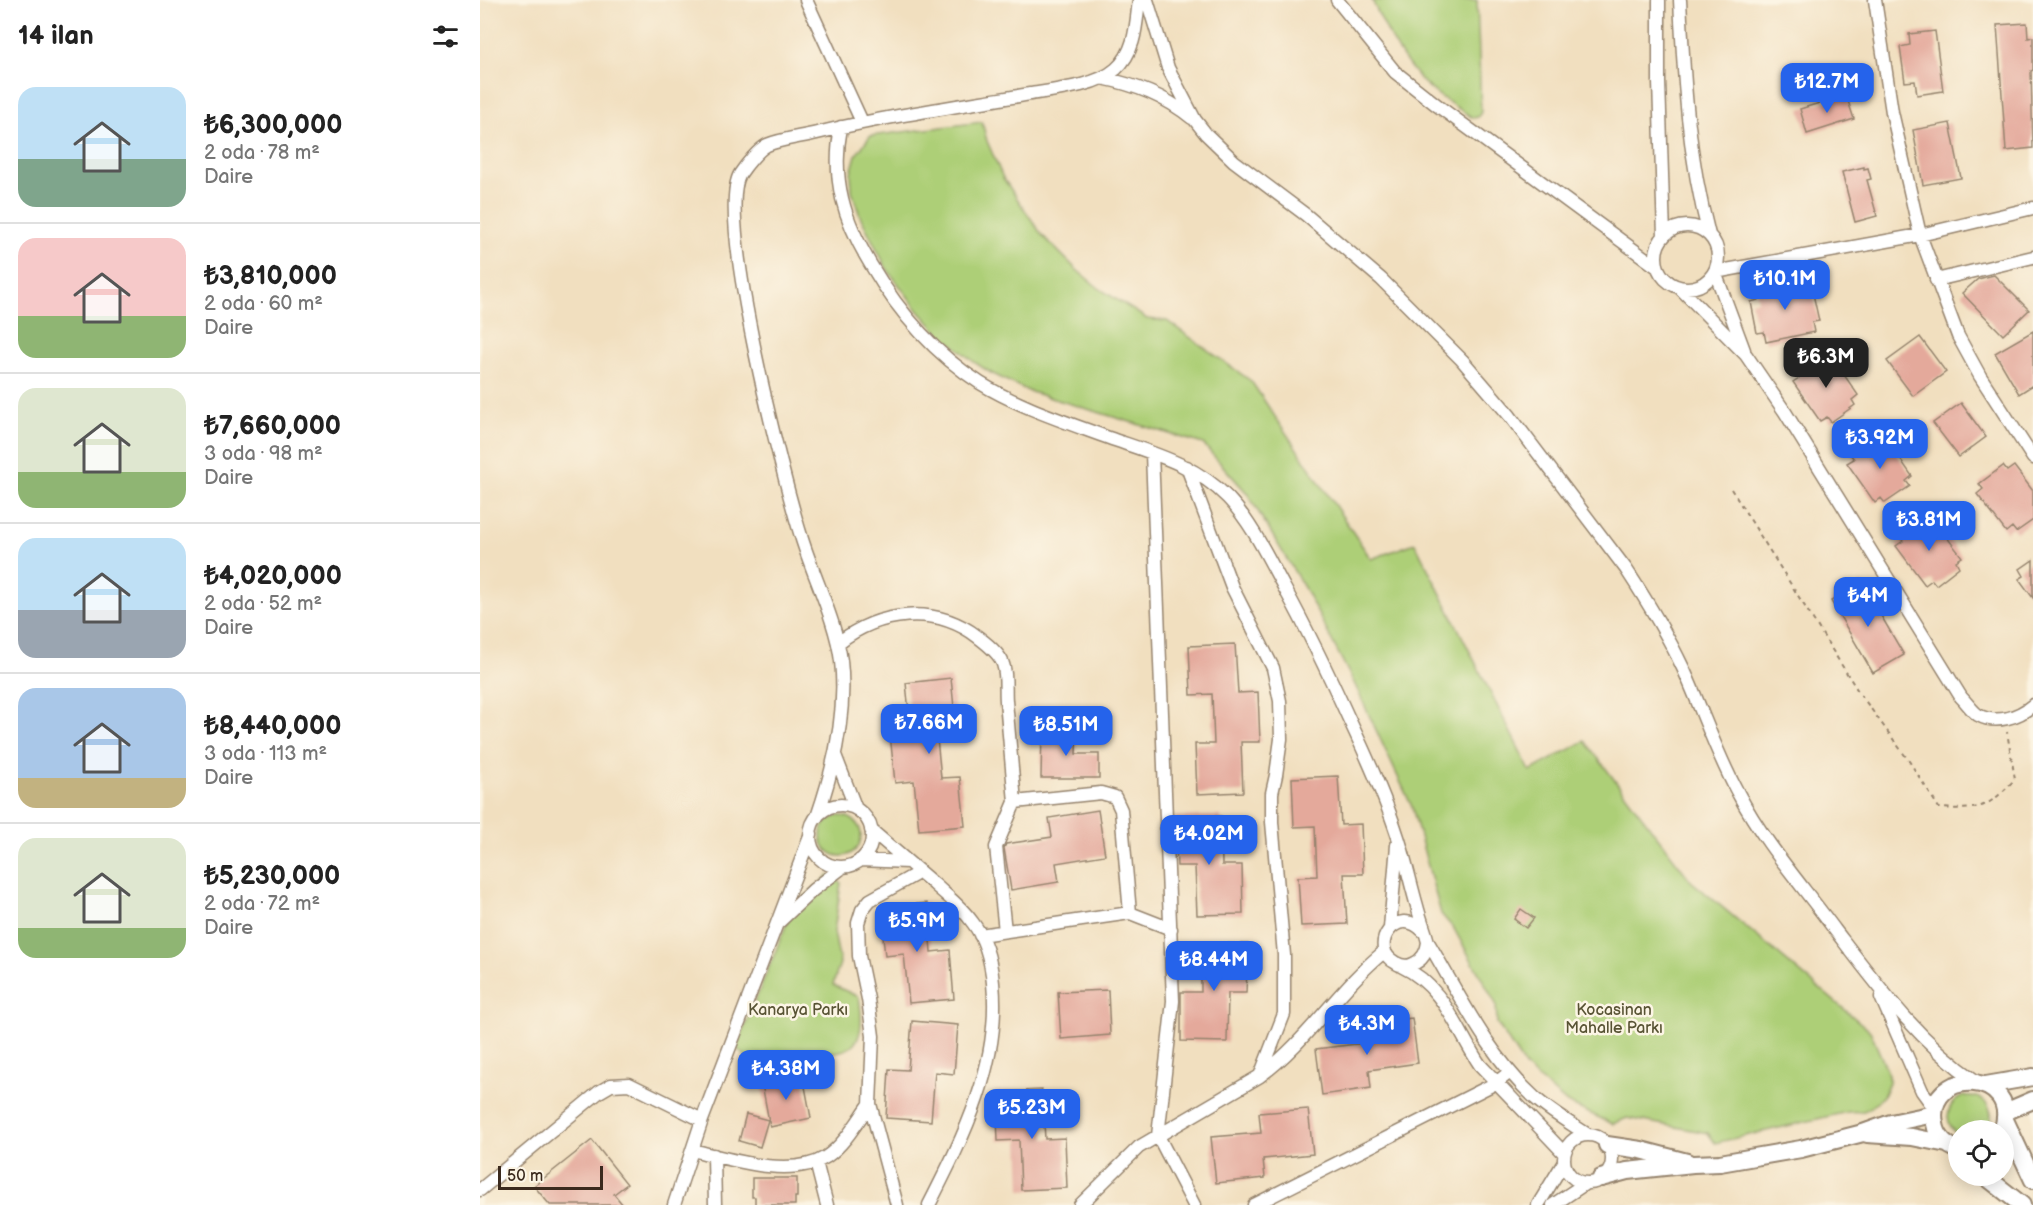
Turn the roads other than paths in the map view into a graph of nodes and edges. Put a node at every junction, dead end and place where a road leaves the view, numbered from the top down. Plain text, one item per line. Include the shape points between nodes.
1 (806, 0) edge
2 (1139, 0) edge
3 (1147, 0) edge
4 (1337, 0) edge
5 (1659, 0) edge
6 (1680, 0) edge
7 (1875, 0) edge
8 (1102, 78) junction
9 (1195, 120) junction
10 (862, 122) junction
11 (841, 127) junction
12 (2033, 208) edge
13 (1709, 235) junction
14 (1920, 235) junction
15 (1664, 236) junction
16 (2033, 257) edge
17 (1657, 267) junction
18 (1715, 272) junction
19 (1936, 280) junction
20 (1680, 288) junction
21 (1746, 355) junction
22 (1152, 453) junction
23 (2033, 458) edge
24 (1187, 467) junction
25 (838, 643) junction
26 (2033, 705) edge
27 (835, 755) junction
28 (1015, 802) junction
29 (856, 809) junction
30 (817, 817) junction
31 (872, 830) junction
32 (811, 834) junction
33 (1397, 835) junction
34 (860, 861) junction
35 (908, 862) junction
36 (843, 867) junction
37 (920, 872) junction
38 (1130, 913) junction
39 (776, 925) junction
40 (1390, 928) junction
41 (1171, 929) junction
42 (1005, 931) junction
43 (980, 935) junction
44 (1426, 937) junction
45 (1385, 951) junction
46 (1398, 964) junction
47 (1875, 982) junction
48 (1510, 1072) junction
49 (1260, 1076) junction
50 (2033, 1077) edge
51 (1496, 1083) junction
52 (1982, 1084) junction
53 (2033, 1100) edge
54 (870, 1104) junction
55 (1935, 1111) junction
56 (702, 1120) junction
57 (2004, 1120) edge
58 (2005, 1120) edge
59 (1863, 1133) junction
60 (1588, 1135) junction
61 (1158, 1136) junction
62 (2014, 1141) edge
63 (1948, 1142) edge
64 (1607, 1145) junction
65 (1948, 1147) edge
66 (692, 1150) junction
67 (714, 1155) junction
68 (1564, 1157) junction
69 (816, 1162) junction
70 (1693, 1164) junction
71 (2033, 1180) edge
72 (1594, 1181) junction
73 (1998, 1186) edge
74 (480, 1190) edge
75 (674, 1205) edge
76 (715, 1205) edge
77 (826, 1205) edge
78 (897, 1205) edge
79 (930, 1205) edge
80 (1080, 1205) edge
81 (1194, 1205) edge
82 (1254, 1205) edge
83 (1538, 1205) edge
84 (1553, 1205) edge
85 (2022, 1205) edge

1 - 10 street
2 - 8 street via 1129,52 1117,68
3 - 9 street via 1168,68
4 - 17 street via 1395,72
5 - 15 street
6 - 13 street via 1685,100
7 - 14 street via 1892,112
8 - 9 street via 1140,87
8 - 10 street via 1045,92
9 - 47 street via 1234,161 1381,279 1462,360 1510,416 1642,594 1683,668 1725,768 1751,817
10 - 11 street
11 - 22 street via 837,170 849,223 875,272 927,339 961,369 999,394
11 - 25 street via 766,146 741,172 734,196 738,251 776,449
12 - 14 street
13 - 15 street via 1691,226
13 - 18 street via 1719,252
14 - 18 street
14 - 19 street
15 - 17 street via 1658,246
16 - 19 street
17 - 20 street via 1670,284
18 - 20 street via 1701,286
18 - 21 street
19 - 23 street via 1971,361
20 - 21 street
21 - 26 street via 1961,697 1987,718 2006,718
22 - 24 street
22 - 41 street
24 - 33 street via 1230,500 1272,566 1337,692 1378,781
24 - 49 street via 1232,587 1273,668 1280,701 1281,739 1272,792 1272,822 1284,955 1284,1014
25 - 27 street via 842,684
25 - 28 street via 875,621 919,615 954,623 984,642 1003,663
27 - 29 street
27 - 30 street
28 - 38 street via 1101,793 1115,797 1121,810
28 - 42 street via 996,847
29 - 30 street via 839,805
29 - 31 street
30 - 32 street
31 - 34 street via 870,847
31 - 35 street
32 - 36 street via 819,857
32 - 39 street
33 - 40 street
33 - 44 street
34 - 35 street
34 - 36 street
35 - 37 street
36 - 39 street
37 - 43 street via 967,915
37 - 54 street via 870,900 858,923 859,956 873,1036
38 - 41 street
38 - 42 street
39 - 56 street
40 - 44 street via 1407,922 1419,926
40 - 45 street via 1384,939
41 - 61 street via 1173,1001
42 - 43 street
43 - 79 street via 994,992 990,1049 971,1116
44 - 46 street via 1425,955 1416,963
44 - 48 street via 1481,1033
45 - 46 street
45 - 49 street via 1352,980 1298,1044
46 - 51 street via 1417,974 1441,998 1469,1048
47 - 52 street via 1930,1045
47 - 55 street via 1917,1081
48 - 51 street
48 - 60 street via 1550,1110
49 - 61 street
50 - 52 street
51 - 68 street
51 - 82 street
52 - 55 street via 1952,1086 1940,1098
52 - 57 street via 1999,1096
53 - 58 street
54 - 69 street via 838,1146
54 - 78 street
55 - 59 street
55 - 63 street via 1937,1130
56 - 66 street
56 - 74 street via 630,1084 611,1085
59 - 65 street via 1912,1137
59 - 70 street via 1755,1158
60 - 64 street
60 - 68 street via 1573,1140
61 - 80 street via 1139,1147
61 - 81 street
62 - 71 street
64 - 70 street
64 - 72 street via 1612,1159 1607,1173
66 - 67 street
66 - 75 street
67 - 69 street via 796,1167
67 - 76 street
68 - 72 street via 1571,1176 1578,1181
68 - 83 street
69 - 77 street
70 - 72 street via 1627,1172
72 - 84 street
73 - 85 street

